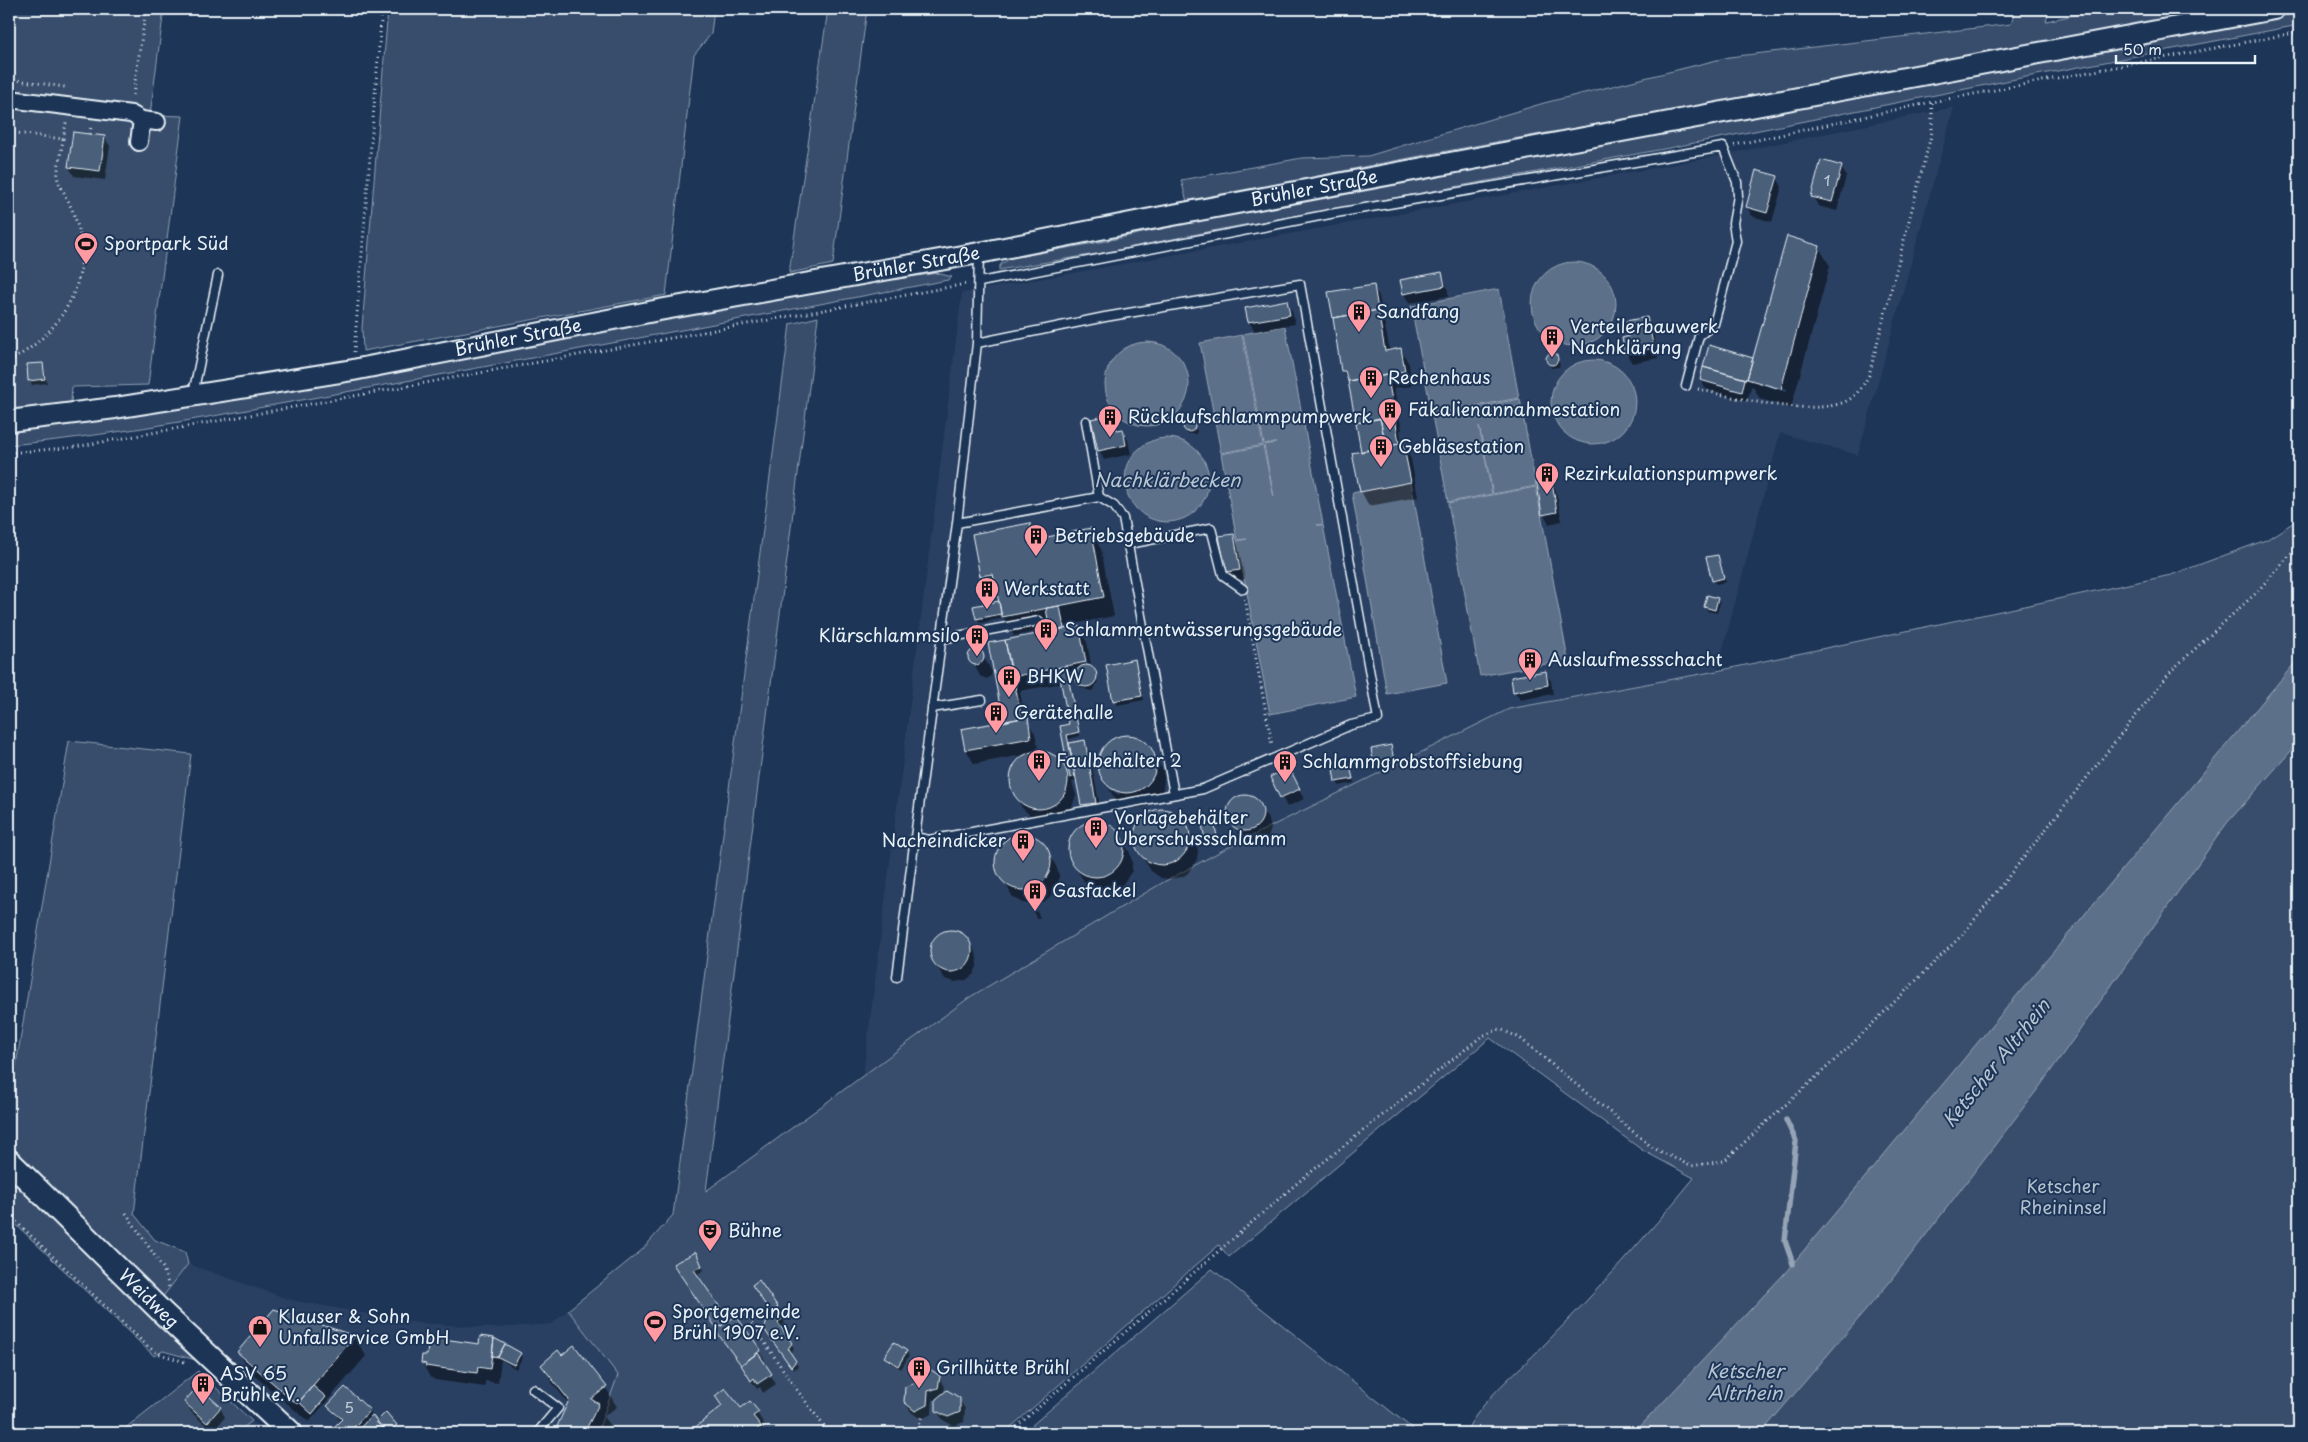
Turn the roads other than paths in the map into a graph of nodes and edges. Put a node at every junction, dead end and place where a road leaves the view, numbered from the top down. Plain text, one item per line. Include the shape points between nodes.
1 (2274, 9) edge
2 (9, 99) edge
3 (139, 142) dead end
4 (979, 253) junction
5 (218, 275) dead end
6 (980, 282) junction
7 (977, 343) junction
8 (1686, 386) road end
9 (186, 397) junction
10 (9, 421) edge
11 (1086, 421) dead end
12 (1100, 497) junction
13 (957, 524) junction
14 (1129, 544) junction
15 (1243, 589) road end
16 (1039, 621) dead end
17 (941, 639) junction
18 (982, 700) dead end
19 (932, 708) junction
20 (1174, 794) junction
21 (914, 837) junction
22 (896, 977) dead end
23 (9, 1161) edge
24 (533, 1389) dead end
25 (291, 1433) edge
26 (537, 1433) edge

1 - 4 street, Brühler Straße
2 - 3 street via 131,114 149,121
4 - 6 lane
4 - 9 street, Brühler Straße via 659,310 353,370
5 - 9 lane
6 - 7 lane
6 - 8 lane via 1330,214 1723,147 1737,182 1733,223 1736,241 1714,324 1699,336
7 - 13 lane
7 - 20 lane via 1105,317 1300,284 1378,719 1351,725 1203,789
9 - 10 street, Brühler Straße
11 - 12 lane
12 - 13 lane
12 - 14 lane via 1124,518
13 - 17 lane
14 - 15 lane via 1211,528 1223,575
14 - 20 lane
16 - 17 lane
17 - 19 lane
18 - 19 lane
19 - 21 lane
20 - 21 lane via 929,840
21 - 22 lane
23 - 25 main road, Weidweg via 164,1314
24 - 26 lane via 558,1408

